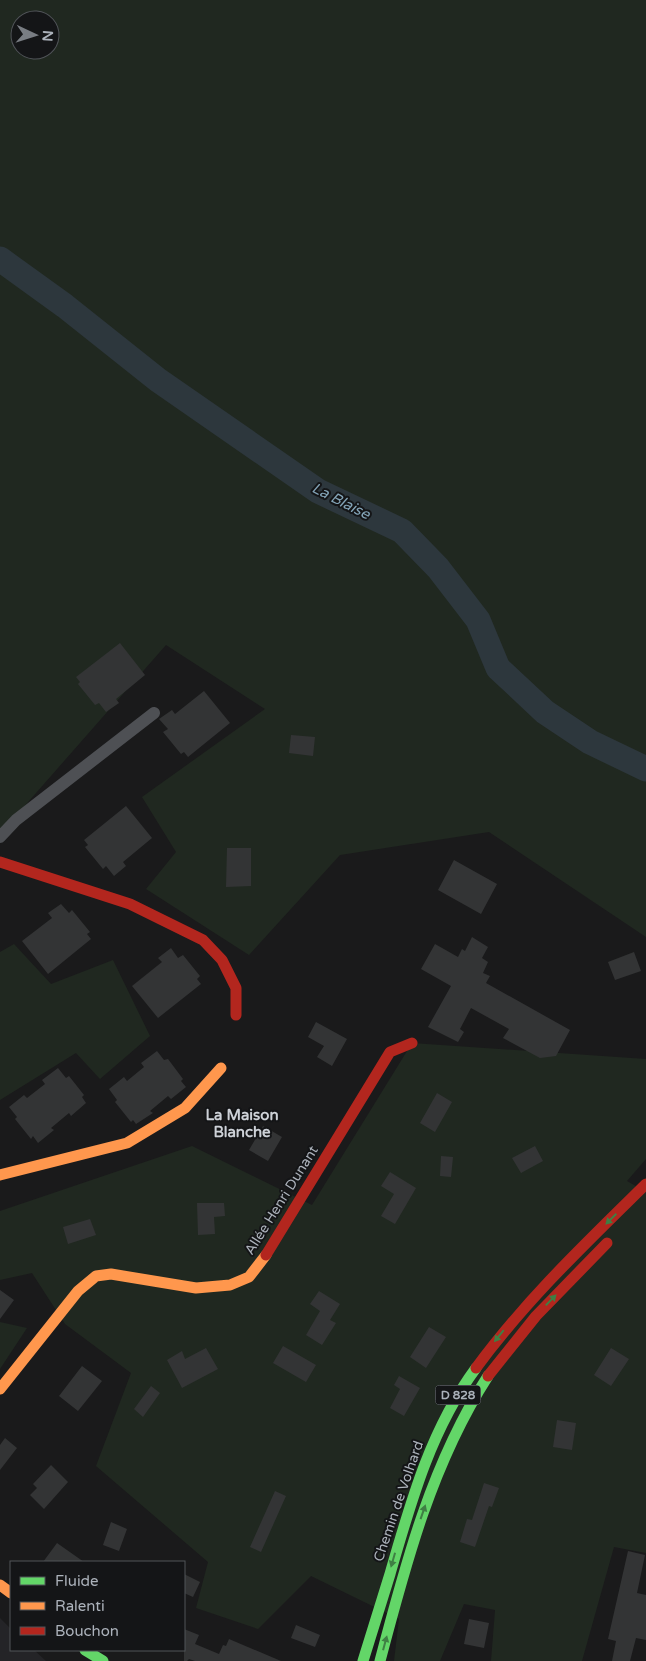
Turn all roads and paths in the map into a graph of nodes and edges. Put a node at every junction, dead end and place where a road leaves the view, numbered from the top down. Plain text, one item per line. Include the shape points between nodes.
1 (154, 713) dead end
2 (0, 837) edge
3 (0, 862) edge
4 (236, 1015) dead end
5 (412, 1043) dead end
6 (221, 1068) dead end
7 (0, 1175) edge
8 (646, 1184) edge
9 (616, 1233) dead end
10 (0, 1389) edge
11 (0, 1585) edge
12 (10, 1593) edge
13 (87, 1651) edge
14 (103, 1661) edge
15 (363, 1661) edge
16 (380, 1661) edge

1 - 2 street via 16,820
3 - 4 street via 130,904 203,940 222,960 236,988
5 - 10 street, Allée Henri Dunant via 390,1052 262,1261 249,1277 230,1284 196,1288 111,1274 96,1276 78,1291
6 - 7 street via 185,1108 127,1142
8 -> 15 street, Chemin de Volhard / D 828 via 516,1314 452,1406 418,1480
16 -> 9 street, Chemin de Volhard / D 828 via 437,1471 474,1397 518,1336
11 - 12 street
13 - 14 street

